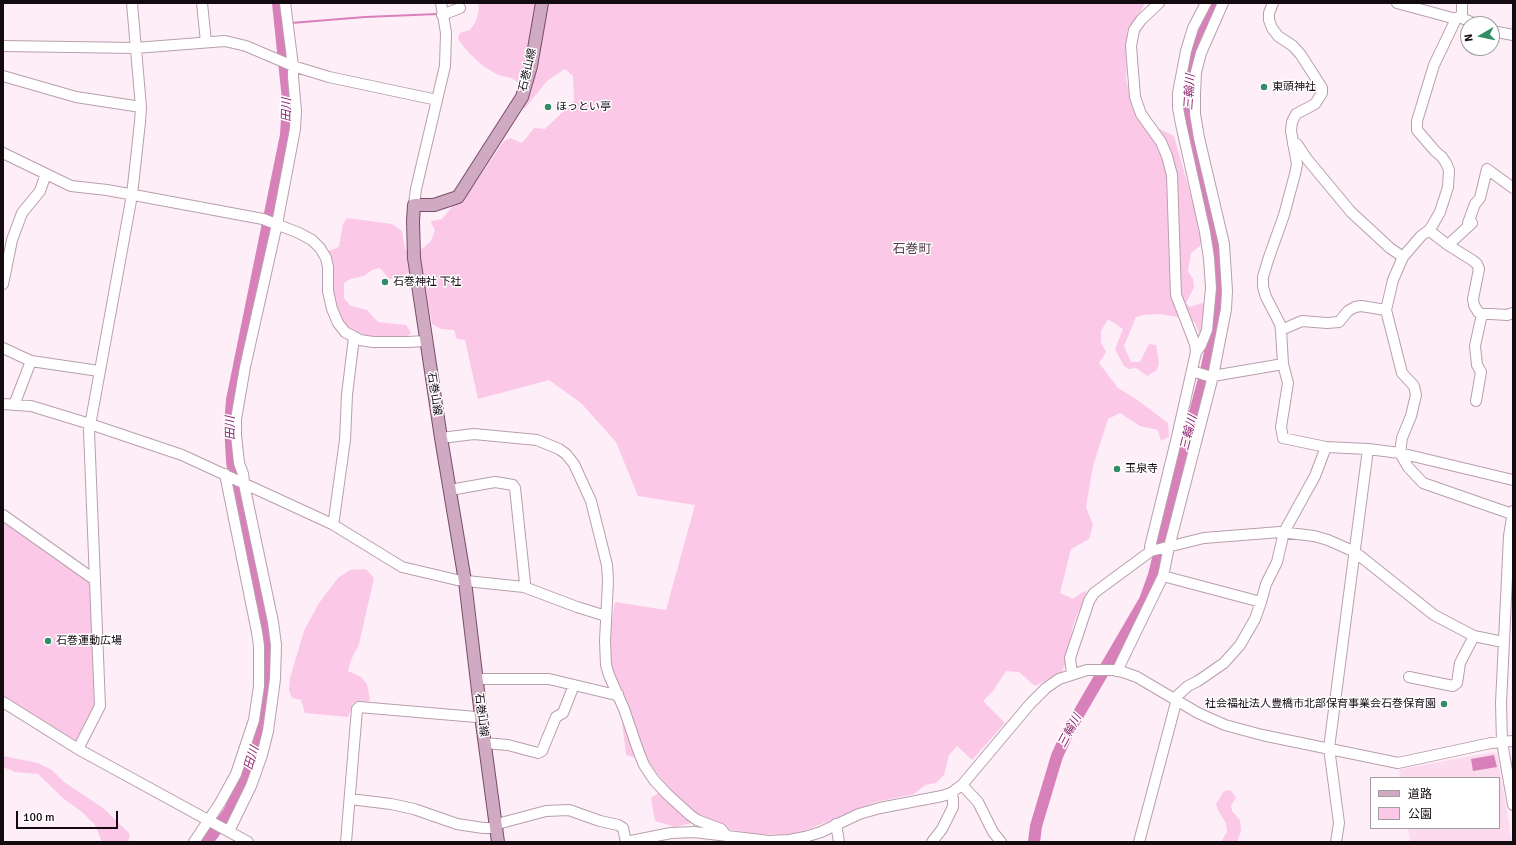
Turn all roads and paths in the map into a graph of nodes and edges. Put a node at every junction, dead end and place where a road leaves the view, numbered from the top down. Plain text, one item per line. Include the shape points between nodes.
1 (132, 3) edge
2 (202, 3) edge
3 (285, 3) edge
4 (441, 3) edge
5 (542, 3) edge
6 (1159, 3) edge
7 (1206, 3) edge
8 (1223, 3) edge
9 (1273, 3) edge
10 (1397, 3) edge
11 (1462, 3) edge
12 (460, 8) dead end
13 (442, 15) junction
14 (1458, 18) junction
15 (1500, 33) edge
16 (1513, 35) edge
17 (206, 42) junction
18 (3, 46) edge
19 (136, 48) junction
20 (291, 65) junction
21 (3, 76) edge
22 (437, 100) junction
23 (141, 107) junction
24 (1293, 144) junction
25 (3, 153) edge
26 (46, 174) junction
27 (1513, 188) edge
28 (132, 195) junction
29 (414, 204) junction
30 (275, 223) junction
31 (1429, 230) junction
32 (1448, 245) junction
33 (1403, 256) junction
34 (3, 284) edge
35 (1386, 310) junction
36 (1513, 313) edge
37 (1482, 314) junction
38 (1281, 330) junction
39 (354, 337) junction
40 (426, 341) junction
41 (3, 348) edge
42 (1196, 352) junction
43 (31, 361) junction
44 (1284, 364) junction
45 (99, 371) junction
46 (1195, 372) junction
47 (1210, 376) junction
48 (1476, 402) dead end
49 (3, 404) edge
50 (14, 405) junction
51 (90, 424) junction
52 (441, 438) junction
53 (1326, 447) junction
54 (1368, 449) junction
55 (1400, 453) junction
56 (226, 474) junction
57 (1513, 480) edge
58 (242, 482) junction
59 (450, 490) junction
60 (1513, 513) edge
61 (3, 515) edge
62 (332, 524) junction
63 (1284, 532) junction
64 (1168, 547) junction
65 (1152, 550) junction
66 (1355, 552) junction
67 (1163, 576) junction
68 (95, 580) junction
69 (465, 581) junction
70 (524, 587) junction
71 (1262, 602) junction
72 (606, 616) junction
73 (1474, 636) junction
74 (1503, 642) junction
75 (1115, 670) junction
76 (1072, 674) junction
77 (1409, 677) dead end
78 (477, 679) junction
79 (574, 685) junction
80 (618, 694) junction
81 (1176, 700) junction
82 (3, 702) edge
83 (481, 716) junction
84 (1513, 740) edge
85 (1502, 742) junction
86 (484, 743) junction
87 (1329, 748) junction
88 (78, 749) junction
89 (962, 785) junction
90 (951, 793) junction
91 (350, 799) junction
92 (1513, 805) edge
93 (211, 822) junction
94 (836, 824) junction
95 (497, 827) junction
96 (227, 830) junction
97 (726, 835) junction
98 (672, 838) edge
99 (788, 841) edge
100 (194, 842) edge
101 (246, 842) edge
102 (346, 842) edge
103 (498, 842) edge
104 (626, 842) edge
105 (839, 842) edge
106 (932, 842) edge
107 (1001, 842) edge
108 (1139, 842) edge
109 (1336, 842) edge

1 - 19 street
2 - 17 street
3 - 20 street
4 - 13 street
5 - 29 main road, 石巻山線 via 531,66 522,96 497,138 458,197 434,205
6 - 42 street via 1134,30 1131,46 1135,97 1141,114 1161,142 1172,175 1176,295
7 - 42 street via 1193,28 1178,93 1181,124 1209,258 1207,330
8 - 47 street via 1200,53 1194,94 1199,138 1224,244 1226,266 1226,309
9 - 24 street via 1269,13 1272,28 1278,36 1294,46 1322,88 1320,98 1296,114 1291,131
10 - 14 street
11 - 14 street via 1462,14
12 - 13 street
13 - 22 street via 447,51
14 - 31 street via 1434,65 1417,120 1417,130 1442,157 1449,170 1448,187 1442,206
15 - 16 street
17 - 19 street
17 - 20 street via 236,43
18 - 19 street
19 - 23 street
20 - 22 street via 329,77
20 - 30 street via 296,111 295,128
21 - 23 street via 76,97
22 - 29 street
23 - 28 street
24 - 33 street via 1296,144 1351,212 1390,248
24 - 38 street via 1297,164 1295,174 1268,260 1263,287
25 - 26 street
26 - 28 street via 71,186
26 - 34 street via 40,191 22,213 12,240
27 - 32 street via 1487,169 1480,198 1468,223 1472,223
28 - 30 street
28 - 45 street
29 - 40 main road, 石巻山線 via 412,238
30 - 39 street via 312,240 320,248 328,267 328,291 332,309 345,332
30 - 58 street via 236,419
31 - 32 street
31 - 33 street
32 - 37 street via 1477,264 1479,269 1473,299 1478,312
33 - 35 street via 1393,280
35 - 38 street via 1355,307 1339,322 1326,324 1302,321
35 - 55 street via 1402,373 1414,386 1416,395 1402,438
36 - 37 street
37 - 48 street via 1475,346 1477,365 1481,372
38 - 44 street
39 - 40 street via 373,342
39 - 62 street via 345,440
40 - 52 main road, 石巻山線
41 - 43 street
42 - 46 street
43 - 45 street
43 - 50 street
44 - 47 street
44 - 53 street via 1288,383 1282,421 1283,438
45 - 51 street
46 - 47 street
46 - 65 street via 1150,546
47 - 64 street
49 - 50 street
50 - 51 street via 31,406
51 - 56 street via 168,450
51 - 68 street
52 - 59 main road, 石巻山線
52 - 72 street via 474,434 537,440 566,454 574,464 591,501 603,544 608,581
53 - 54 street
53 - 63 street via 1315,476
54 - 55 street
54 - 66 street
55 - 57 street
55 - 60 street via 1408,467 1423,483
56 - 58 street
56 - 93 street via 257,632 259,686 254,720 236,774
58 - 62 street
58 - 96 street via 273,622 276,654 273,702 262,755 252,786
59 - 69 main road, 石巻山線
59 - 70 street via 495,482 512,485 515,488
60 - 74 street via 1509,536
61 - 68 street
62 - 69 street via 402,567
63 - 64 street via 1204,538
63 - 66 street via 1314,536
63 - 71 street via 1277,562 1266,584
64 - 65 street
64 - 67 street
65 - 76 street via 1094,593 1070,658
66 - 73 street via 1424,608
66 - 87 street
67 - 71 street
67 - 75 street
68 - 88 street via 100,706
69 - 70 street
69 - 78 main road, 石巻山線
70 - 72 street
71 - 81 street via 1240,644 1224,663 1181,691
72 - 80 street via 606,665
73 - 74 street
73 - 77 street via 1460,663 1453,686
74 - 85 street
75 - 76 street via 1095,669
75 - 81 street via 1137,677
76 - 89 street via 1059,678 1030,704
78 - 79 street via 548,679
78 - 83 main road, 石巻山線
79 - 80 street
79 - 86 street via 564,713 556,717 542,751 538,753 508,745
80 - 97 street via 644,765 654,780 690,815 721,829
81 - 87 street via 1225,725
81 - 108 street
82 - 88 street
83 - 86 main road, 石巻山線
83 - 91 street via 359,707
84 - 85 street
85 - 87 street via 1398,763
85 - 92 street
86 - 95 main road, 石巻山線
87 - 109 street via 1339,823
88 - 93 street
89 - 90 street
89 - 107 street via 978,802
90 - 94 street via 880,808
90 - 106 street via 953,807
91 - 95 street via 414,808 457,824 483,828
91 - 102 street
93 - 96 street
93 - 100 street
94 - 99 street via 821,832
94 - 105 street
95 - 103 main road, 石巻山線
95 - 104 street via 501,823 546,810 570,810 618,825 623,828
96 - 101 street
97 - 98 street via 694,832
97 - 99 street
98 - 104 street

